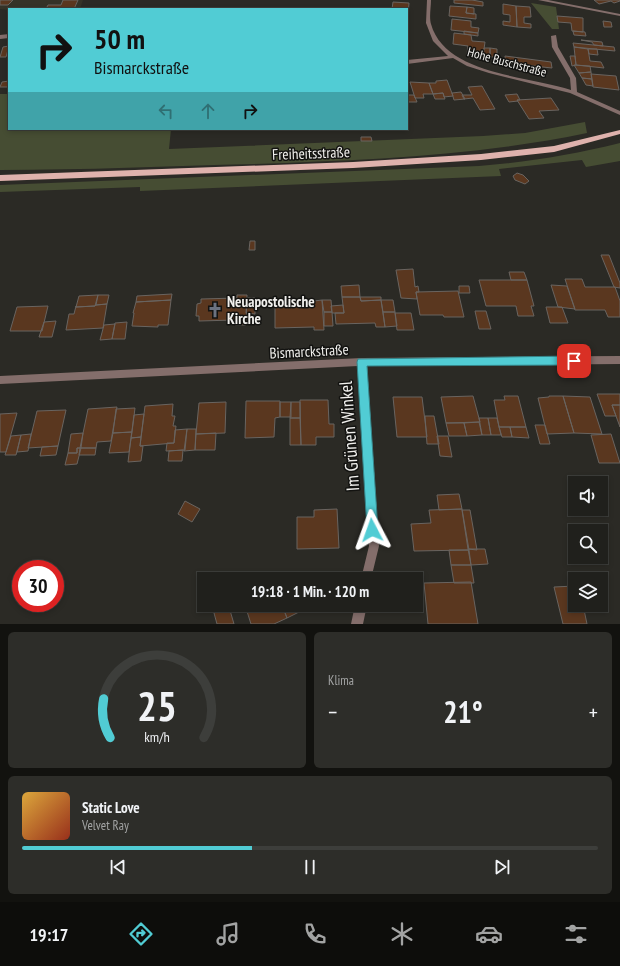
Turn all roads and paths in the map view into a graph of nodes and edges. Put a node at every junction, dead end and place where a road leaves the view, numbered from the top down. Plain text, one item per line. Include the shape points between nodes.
1 (429, 0) edge
2 (540, 0) edge
3 (620, 15) edge
4 (554, 36) dead end
5 (452, 57) junction
6 (408, 62) edge
7 (574, 92) junction
8 (620, 113) edge
9 (620, 132) edge
10 (0, 178) edge
11 (620, 360) edge
12 (362, 362) junction
13 (0, 380) edge
14 (368, 572) edge
15 (360, 612) edge
16 (357, 624) edge

1 - 5 street, Hohe Buschstraße via 429,32 433,40
2 - 3 street
4 - 7 street, Hohe Buschstraße via 555,47 573,78
5 - 6 street
5 - 7 street, Hohe Buschstraße via 496,73
7 - 8 street, Hohe Buschstraße
9 - 10 main road, Freiheitsstraße via 554,149 481,157 353,165
11 - 12 street, Bismarckstraße
12 - 13 street, Bismarckstraße
12 - 14 street, Im Grünen Winkel via 374,546
15 - 16 street

